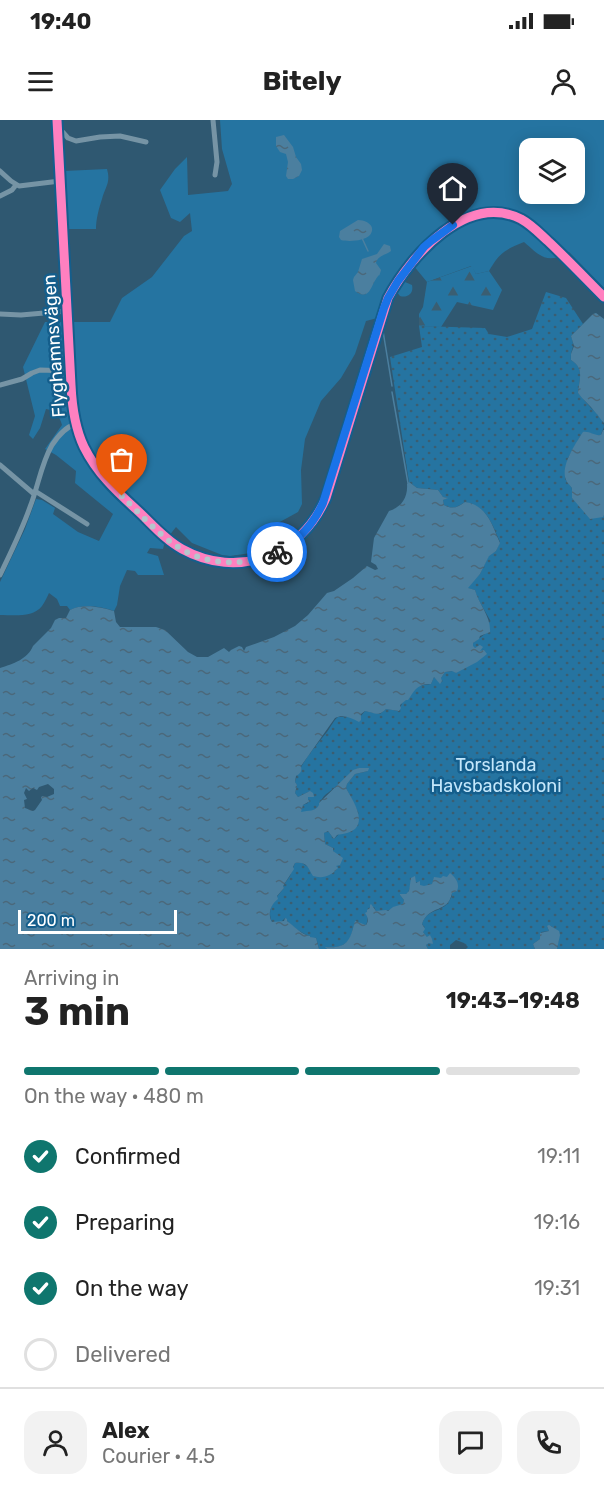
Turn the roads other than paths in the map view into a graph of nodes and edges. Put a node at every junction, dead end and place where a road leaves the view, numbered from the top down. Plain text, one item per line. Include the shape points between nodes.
1 (213, 120) edge
2 (57, 124) edge
3 (146, 142) dead end
4 (0, 171) edge
5 (215, 175) dead end
6 (60, 182) junction
7 (16, 185) junction
8 (0, 196) edge
9 (402, 276) joint
10 (604, 297) edge
11 (67, 311) junction
12 (0, 314) edge
13 (70, 370) junction
14 (0, 386) edge
15 (76, 424) junction
16 (0, 465) edge
17 (35, 493) junction
18 (87, 524) dead end
19 (0, 574) edge

1 - 5 street
2 - 3 street via 70,140 120,136
2 - 6 street, Flyghamnsvägen
4 - 7 street
6 - 7 street
6 - 11 street, Flyghamnsvägen
7 - 8 street
9 - 10 street via 424,247 458,222 483,214 504,214 534,228
9 - 15 street, Flyghamnsvägen via 384,308 323,503 306,531 275,553 230,563 207,560 179,547 100,474
11 - 12 street, Flyghamnsvägen
11 - 13 street, Flyghamnsvägen
13 - 14 street via 40,370
13 - 15 street, Flyghamnsvägen
15 - 17 street via 62,432 53,444
16 - 17 street
17 - 18 street
17 - 19 street

